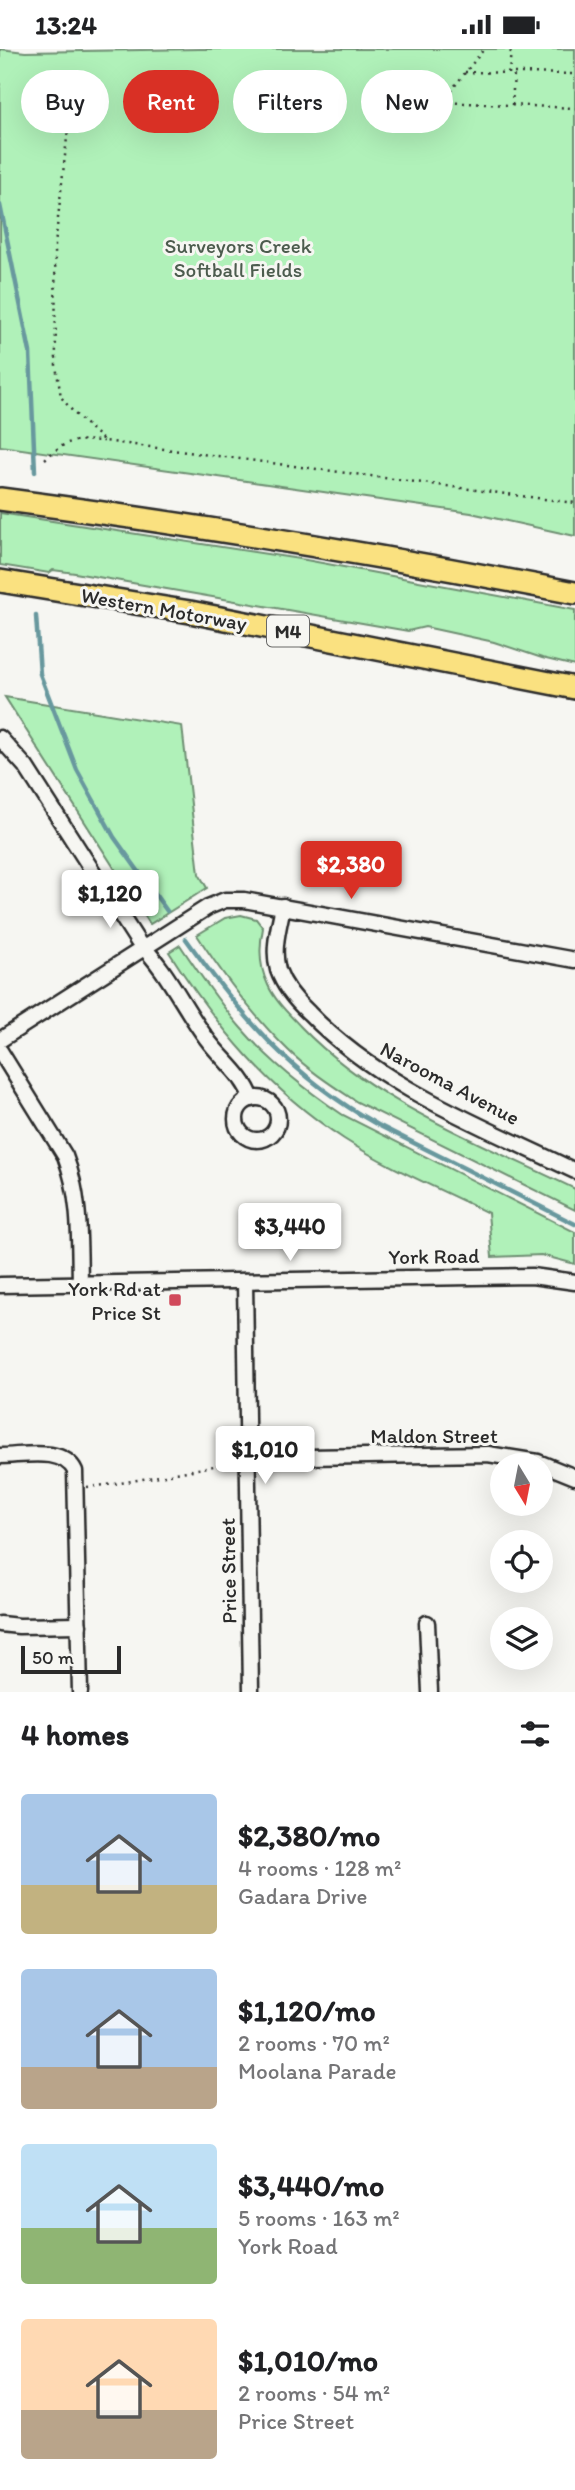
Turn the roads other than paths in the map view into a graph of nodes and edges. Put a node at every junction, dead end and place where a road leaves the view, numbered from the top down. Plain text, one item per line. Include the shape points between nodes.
1 (0, 499) edge
2 (0, 581) edge
3 (575, 593) edge
4 (575, 688) edge
5 (0, 738) edge
6 (283, 907) junction
7 (145, 948) junction
8 (575, 960) edge
9 (0, 1040) edge
10 (0, 1051) edge
11 (252, 1099) dead end
12 (575, 1171) edge
13 (245, 1281) junction
14 (575, 1282) edge
15 (80, 1283) junction
16 (0, 1285) edge
17 (0, 1456) edge
18 (247, 1458) junction
19 (575, 1477) edge
20 (427, 1623) dead end
21 (0, 1624) edge
22 (79, 1625) junction
23 (429, 1691) edge
24 (80, 1692) edge
25 (251, 1692) edge

1 - 3 highway via 259,536
2 - 4 highway, Western Motorway / M4 via 190,612
5 - 7 street via 26,767
6 - 7 street via 244,900 218,902
6 - 8 street
6 - 12 street, Narooma Avenue via 275,952 279,972 293,996 327,1031 401,1084
7 - 9 street
7 - 11 street via 207,1039 243,1079
10 - 15 street via 70,1169 79,1213
13 - 14 street, York Road via 532,1276
13 - 15 street, York Road
13 - 18 street, Price Street
15 - 16 street, York Road
17 - 22 street via 52,1455 74,1467
18 - 19 street, Maldon Street via 488,1454 530,1460
18 - 25 street, Price Street
20 - 23 street
21 - 22 street
22 - 24 street

